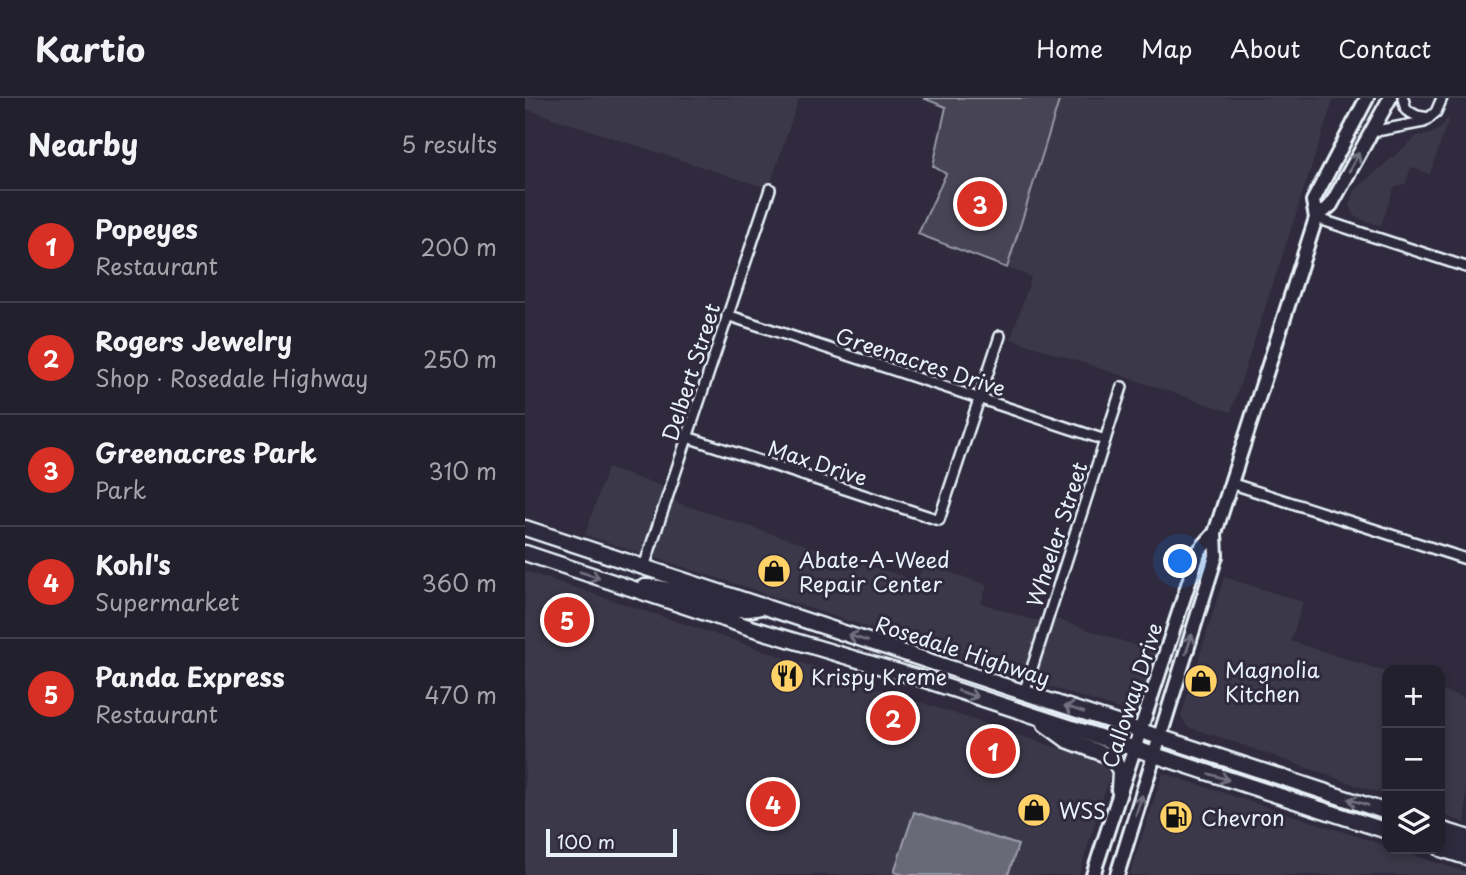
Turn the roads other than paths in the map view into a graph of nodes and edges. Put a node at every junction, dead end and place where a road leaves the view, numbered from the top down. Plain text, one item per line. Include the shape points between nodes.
1 (1367, 98) edge
2 (1391, 98) edge
3 (1403, 98) edge
4 (1442, 98) edge
5 (1431, 118) junction
6 (1371, 132) junction
7 (770, 189) dead end
8 (1316, 218) junction
9 (1466, 267) edge
10 (727, 316) junction
11 (1000, 335) dead end
12 (1122, 387) dead end
13 (979, 398) junction
14 (687, 437) junction
15 (1105, 440) junction
16 (1230, 483) junction
17 (525, 528) edge
18 (1215, 533) junction
19 (525, 553) edge
20 (1466, 559) edge
21 (644, 567) junction
22 (629, 588) junction
23 (763, 606) junction
24 (1024, 693) junction
25 (1019, 711) junction
26 (1139, 731) junction
27 (1160, 738) junction
28 (1133, 749) junction
29 (1155, 756) junction
30 (1119, 790) junction
31 (1382, 810) edge
32 (1382, 829) edge
33 (1445, 831) edge
34 (1466, 839) edge
35 (1445, 842) edge
36 (1445, 850) edge
37 (1466, 857) edge
38 (1093, 875) edge
39 (1117, 875) edge

1 - 8 main road, Calloway Drive via 1313,201
2 - 6 main road, Calloway Drive
3 - 5 street via 1406,110
4 - 5 street
5 - 6 street
8 -> 6 main road, Calloway Drive via 1331,205
7 - 10 street, Delbert Street
8 - 9 street
8 - 16 main road, Calloway Drive
10 - 13 street, Greenacres Drive
10 - 14 street, Delbert Street
11 - 13 street
12 - 15 street, Wheeler Street
13 - 14 street, Max Drive via 939,520
13 - 15 street, Greenacres Drive
14 - 21 street, Delbert Street
15 - 24 street, Wheeler Street
16 - 18 main road, Calloway Drive
16 - 20 street
17 - 21 main road, Rosedale Highway
18 - 26 main road, Calloway Drive via 1199,551
27 -> 18 main road, Calloway Drive via 1216,556
19 -> 22 main road, Rosedale Highway
21 - 23 main road, Rosedale Highway
22 - 23 main road via 671,590 738,610
22 -> 25 main road, Rosedale Highway
24 -> 23 main road, Rosedale Highway
26 -> 24 main road, Rosedale Highway
25 - 28 main road, Rosedale Highway
25 - 30 main road via 1067,740 1112,757 1120,771
26 - 27 main road, Rosedale Highway
26 - 28 main road, Calloway Drive
27 - 29 main road, Calloway Drive
31 -> 27 main road, Rosedale Highway
28 - 29 main road, Rosedale Highway
28 - 30 main road, Calloway Drive
29 -> 32 main road, Rosedale Highway
39 -> 29 main road, Calloway Drive
30 - 38 main road, Calloway Drive
33 - 34 main road
34 - 35 main road via 1461,845
36 - 37 main road

